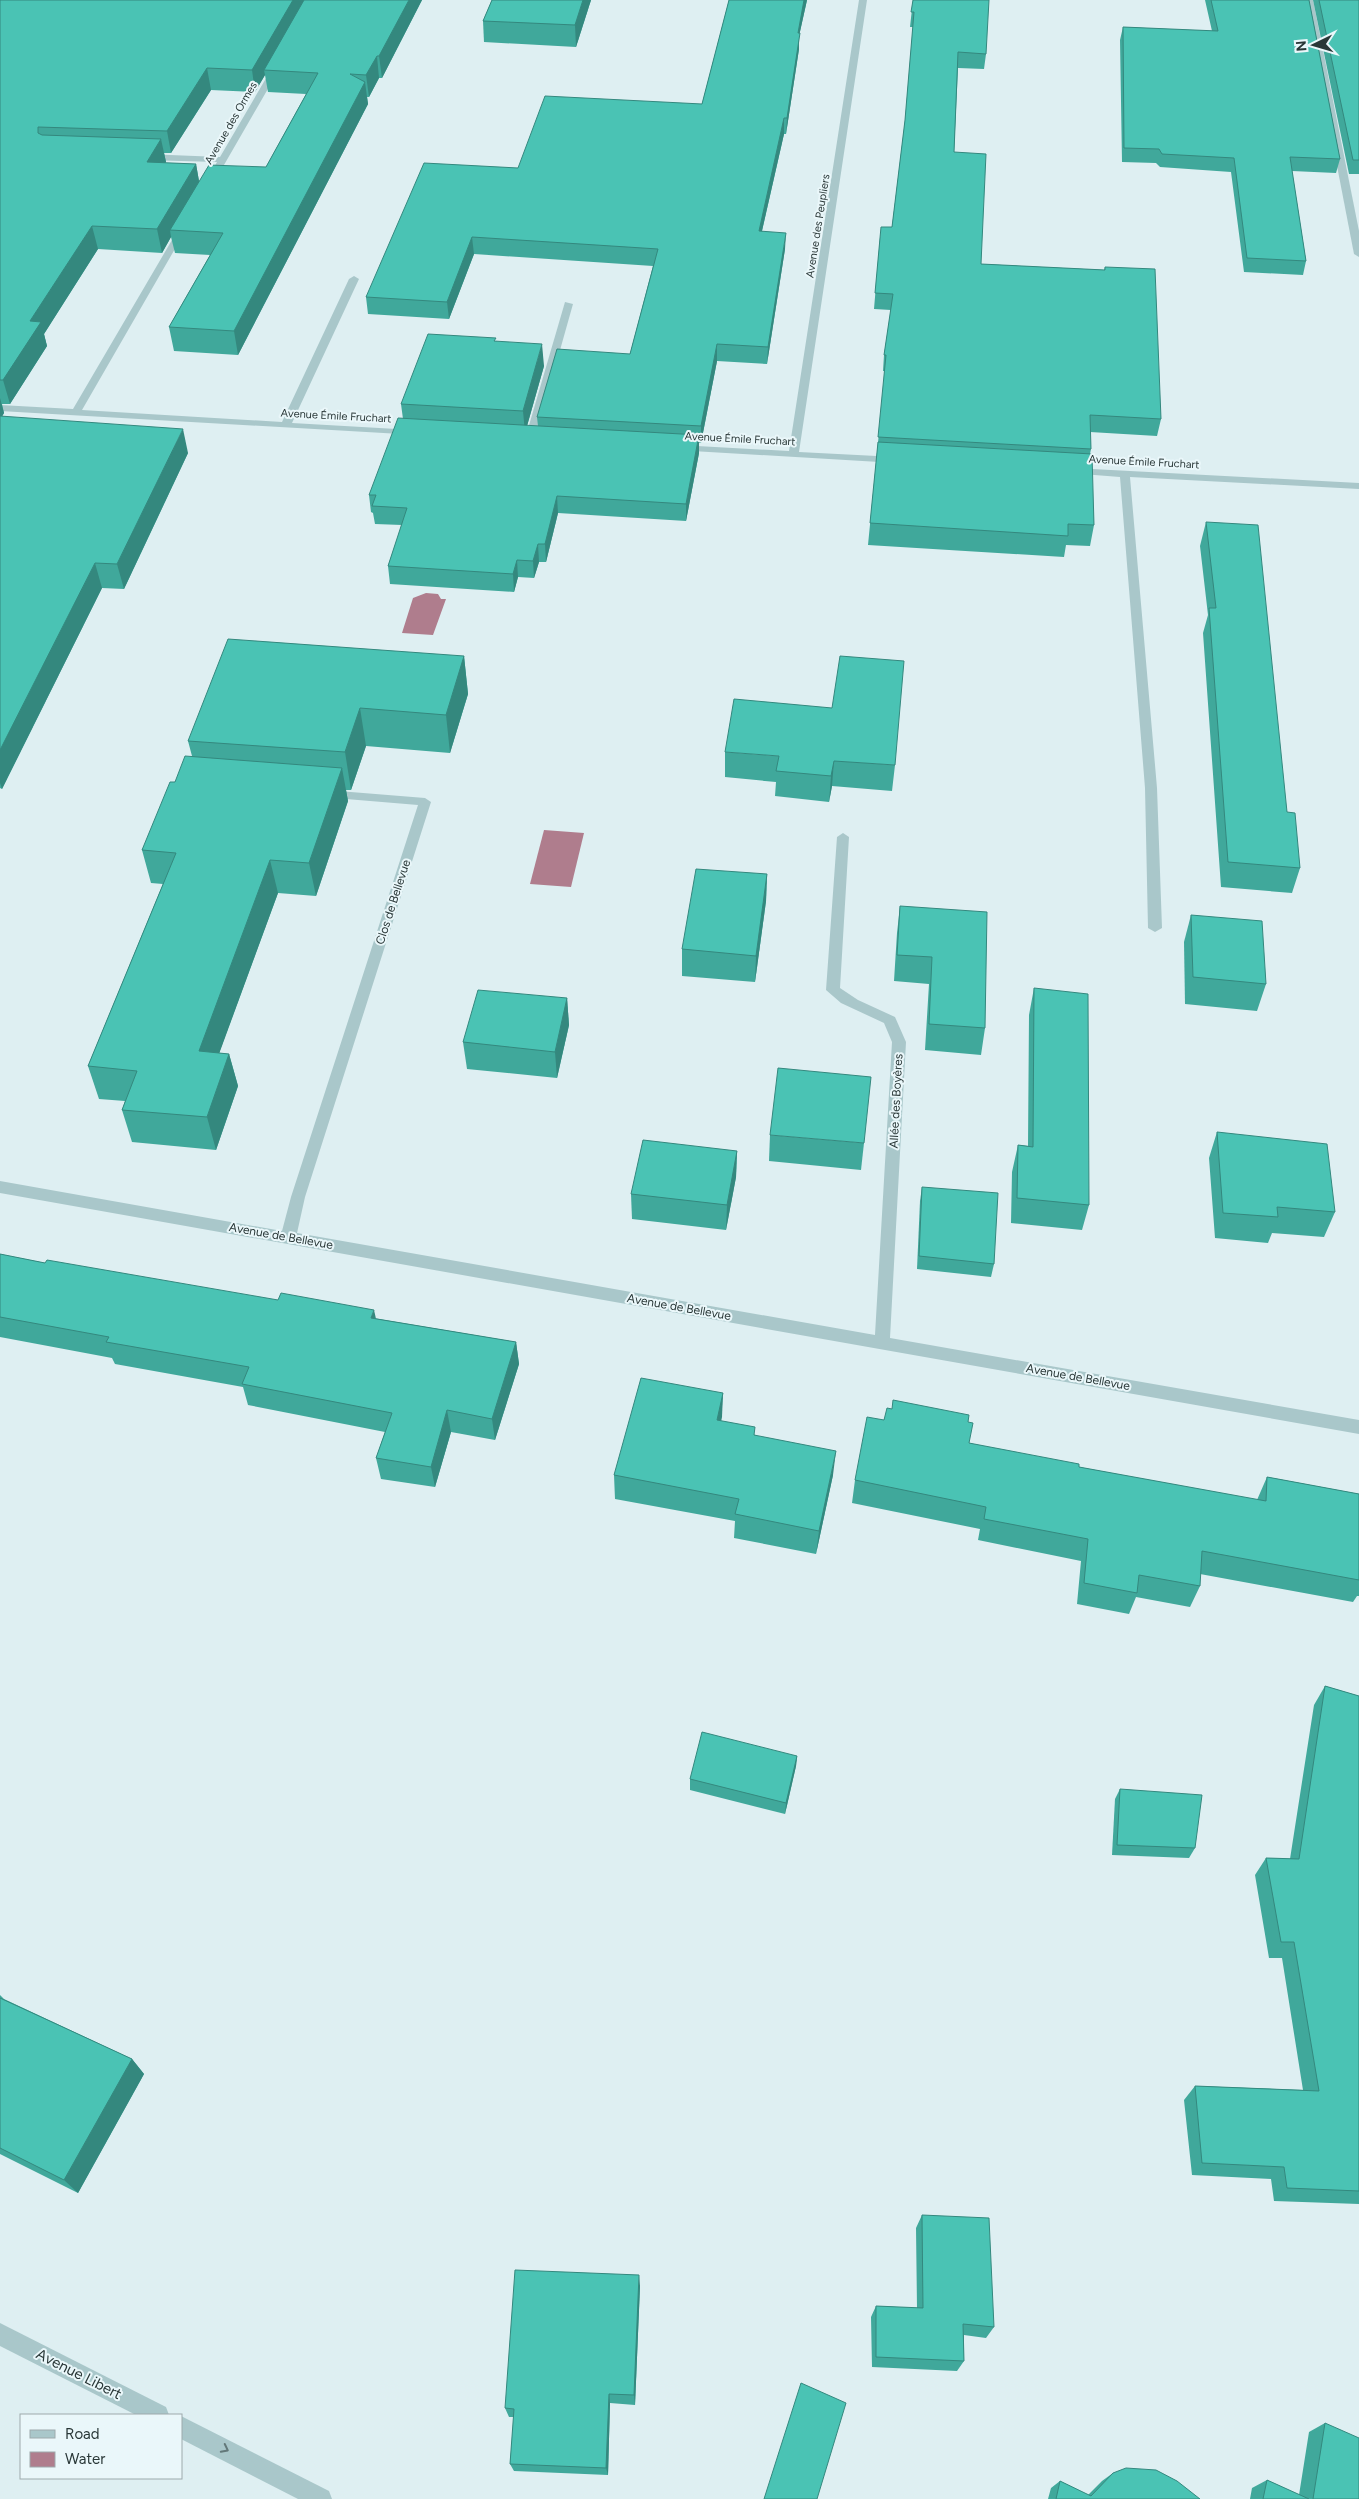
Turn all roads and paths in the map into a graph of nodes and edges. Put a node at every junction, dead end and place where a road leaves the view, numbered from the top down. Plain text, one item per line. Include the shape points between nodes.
1 (864, 0) edge
2 (1309, 0) edge
3 (281, 59) edge
4 (135, 156) edge
5 (222, 160) junction
6 (203, 194) edge
7 (188, 219) edge
8 (1359, 254) edge
9 (354, 279) dead end
10 (568, 304) dead end
11 (0, 408) edge
12 (76, 412) junction
13 (286, 425) junction
14 (422, 433) edge
15 (530, 439) edge
16 (667, 447) edge
17 (794, 454) junction
18 (911, 461) edge
19 (1057, 470) edge
20 (1125, 474) junction
21 (1359, 486) edge
22 (317, 794) edge
23 (843, 837) dead end
24 (1155, 928) dead end
25 (0, 1187) edge
26 (288, 1238) junction
27 (882, 1343) junction
28 (1359, 1427) edge
29 (0, 2334) edge
30 (156, 2414) edge
31 (182, 2428) edge
32 (321, 2499) edge

1 - 17 street, Avenue des Peupliers
2 - 8 street
3 - 5 street, Avenue des Ormes
4 - 5 street
5 - 6 street, Avenue des Ormes
7 - 12 street
9 - 13 street
10 - 15 street
11 - 12 street, Avenue Émile Fruchart
12 - 13 street, Avenue Émile Fruchart
13 - 14 street, Avenue Émile Fruchart
16 - 17 street, Avenue Émile Fruchart
17 - 18 street, Avenue Émile Fruchart
19 - 20 street, Avenue Émile Fruchart
20 - 21 street, Avenue Émile Fruchart
20 - 24 street via 1152,788
22 - 26 street, Clos de Bellevue via 425,802 298,1197
23 - 27 street, Allée des Boyères via 833,990 845,1001 890,1020 899,1042
25 - 26 street, Avenue de Bellevue
26 - 27 street, Avenue de Bellevue
27 - 28 street, Avenue de Bellevue
29 - 30 street, Avenue Libert
31 -> 32 street

